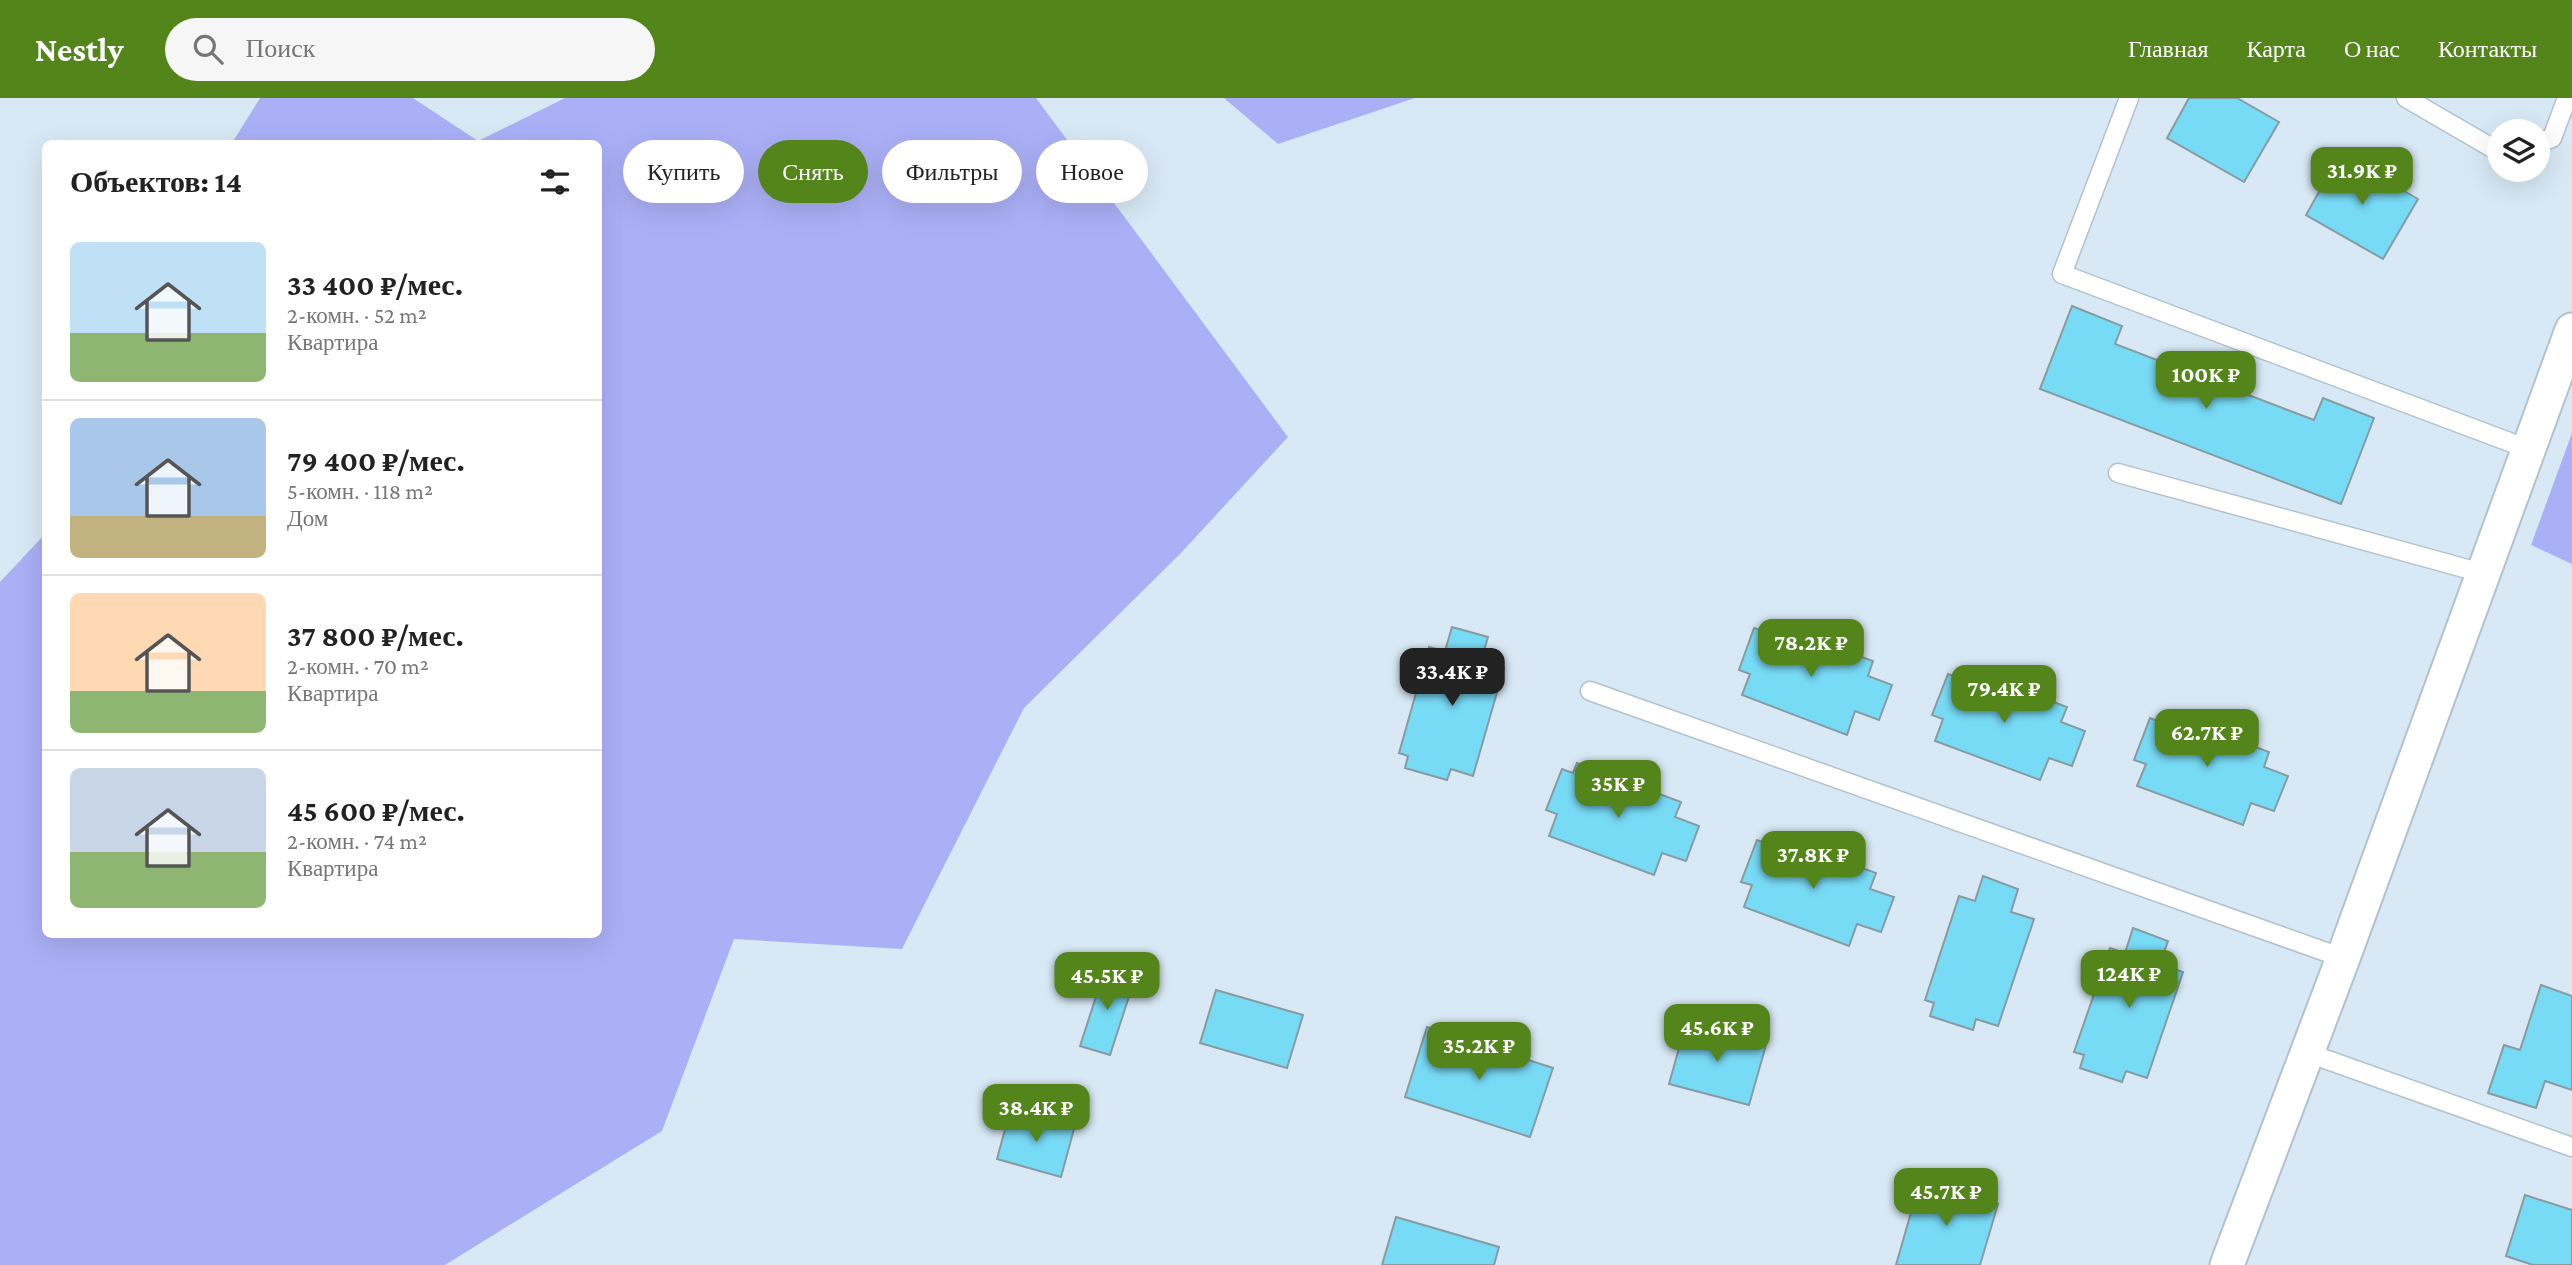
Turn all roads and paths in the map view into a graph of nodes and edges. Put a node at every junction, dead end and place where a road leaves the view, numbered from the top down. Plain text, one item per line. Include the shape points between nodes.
1 (2129, 98) edge
2 (2406, 98) edge
3 (2567, 98) edge
4 (2550, 139) edge
5 (2487, 145) edge
6 (2572, 330) edge
7 (2528, 449) junction
8 (2118, 473) dead end
9 (2482, 573) junction
10 (1590, 691) dead end
11 (2343, 958) junction
12 (2308, 1053) junction
13 (2572, 1147) edge
14 (2228, 1265) edge

1 - 7 lane via 2062,274
2 - 5 lane
3 - 4 lane
6 - 7 street
7 - 9 street
8 - 9 lane
9 - 11 street
10 - 11 lane
11 - 12 street
12 - 13 lane
12 - 14 street

